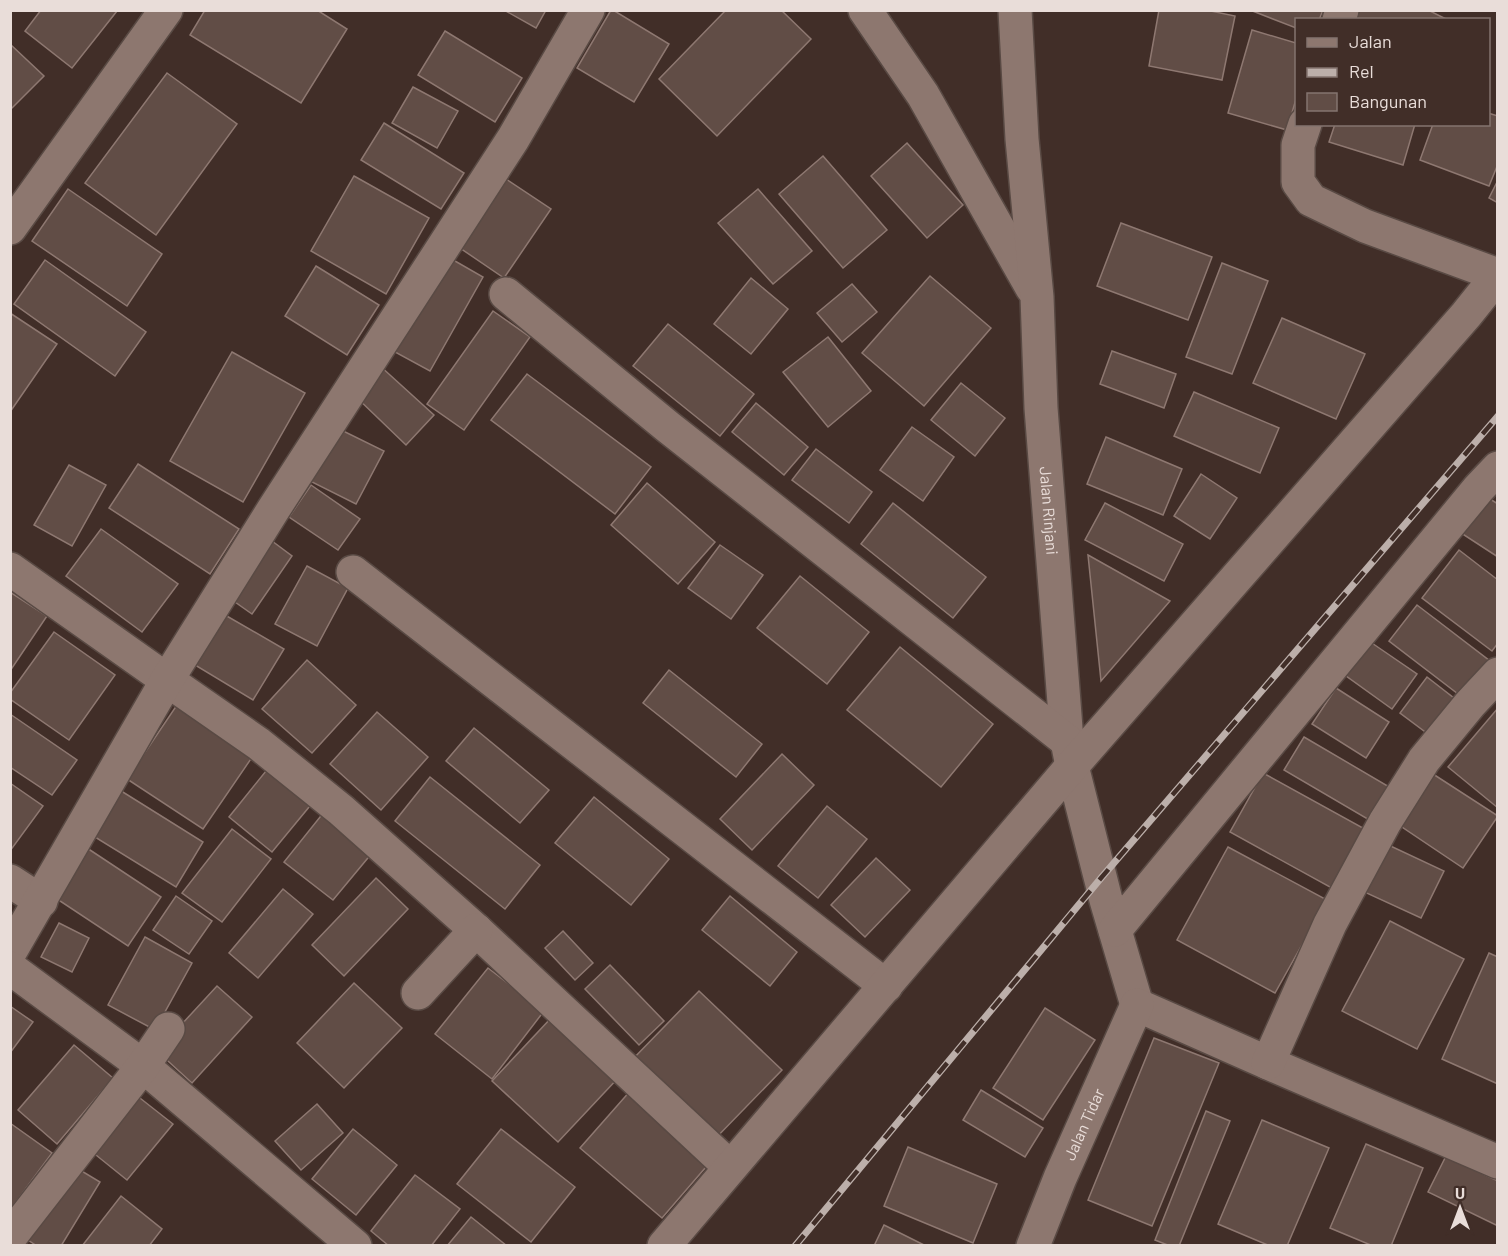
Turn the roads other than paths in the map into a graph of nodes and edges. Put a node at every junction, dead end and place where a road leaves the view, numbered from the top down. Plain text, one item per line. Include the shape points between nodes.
1 (166, 10) edge
2 (588, 10) edge
3 (866, 10) edge
4 (1015, 10) edge
5 (1304, 126) edge
6 (10, 228) edge
7 (506, 294) dead end
8 (1037, 297) junction
9 (1497, 468) edge
10 (10, 569) edge
11 (353, 572) dead end
12 (1497, 674) edge
13 (166, 680) junction
14 (1070, 753) junction
15 (10, 881) edge
16 (41, 901) junction
17 (476, 930) junction
18 (1115, 930) junction
19 (10, 952) edge
20 (10, 968) edge
21 (886, 986) junction
22 (418, 993) dead end
23 (1137, 1005) junction
24 (168, 1029) dead end
25 (1268, 1064) junction
26 (143, 1066) junction
27 (1497, 1162) edge
28 (730, 1167) junction
29 (10, 1237) edge
30 (355, 1245) edge
31 (664, 1245) edge
32 (1033, 1245) edge

1 - 6 street
2 - 13 street via 513,139
3 - 8 street via 923,95
4 - 8 street, Jalan Rinjani
5 - 14 street via 1298,146 1298,182 1311,200 1365,226 1497,275 1466,315
7 - 14 street
8 - 14 street, Jalan Rinjani via 1041,408
9 - 18 street
10 - 13 street
11 - 21 street
12 - 25 street via 1424,760 1385,822 1330,924
13 - 16 street
13 - 17 street via 304,780
14 - 18 street, Jalan Rinjani
14 - 21 street
15 - 16 street
16 - 19 street
17 - 22 street
17 - 28 street
18 - 23 street, Jalan Rinjani
20 - 26 street
21 - 28 street
23 - 25 street
23 - 32 street, Jalan Tidar
24 - 26 street
25 - 27 street
26 - 29 street
26 - 30 street
28 - 31 street

